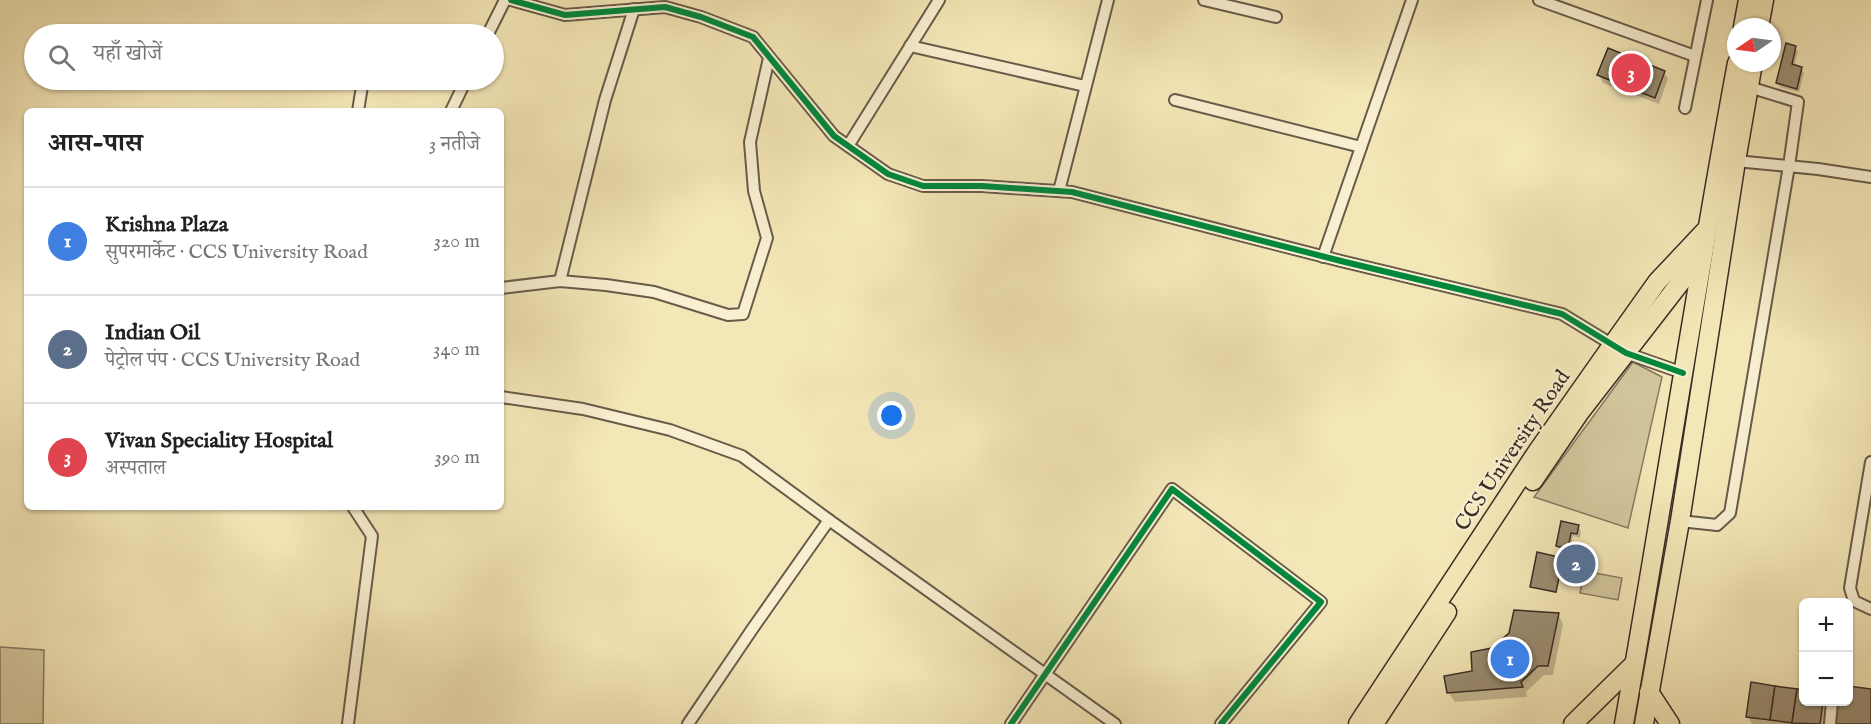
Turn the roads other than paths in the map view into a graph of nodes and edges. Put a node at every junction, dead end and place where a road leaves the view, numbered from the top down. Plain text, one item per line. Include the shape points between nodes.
1 (505, 0) edge
2 (511, 0) edge
3 (939, 0) edge
4 (1108, 0) edge
5 (1204, 0) edge
6 (1412, 0) edge
7 (1539, 0) edge
8 (1707, 0) edge
9 (1748, 0) edge
10 (1764, 0) edge
11 (634, 9) junction
12 (1276, 17) dead end
13 (1745, 18) edge
14 (1761, 18) edge
15 (493, 24) edge
16 (910, 46) junction
17 (1695, 56) junction
18 (770, 58) junction
19 (1735, 72) edge
20 (1752, 72) edge
21 (1085, 86) junction
22 (1749, 87) junction
23 (361, 90) edge
24 (461, 90) edge
25 (1175, 100) dead end
26 (358, 108) edge
27 (452, 108) edge
28 (1685, 108) dead end
29 (848, 146) junction
30 (1361, 147) junction
31 (1736, 161) junction
32 (1789, 166) junction
33 (1871, 177) edge
34 (1059, 191) junction
35 (1726, 225) junction
36 (1706, 230) junction
37 (1722, 248) junction
38 (1702, 255) junction
39 (1323, 257) junction
40 (560, 281) junction
41 (504, 288) edge
42 (1619, 348) junction
43 (1683, 373) junction
44 (504, 397) edge
45 (1871, 462) edge
46 (1867, 503) edge
47 (355, 510) edge
48 (829, 520) junction
49 (1680, 521) junction
50 (1477, 553) junction
51 (1871, 609) edge
52 (1634, 664) junction
53 (1045, 674) junction
54 (1649, 692) junction
55 (1832, 706) edge
56 (348, 724) edge
57 (688, 724) edge
58 (1011, 724) edge
59 (1115, 724) edge
60 (1221, 724) edge
61 (1358, 724) edge
62 (1374, 724) edge
63 (1573, 724) edge
64 (1624, 724) edge
65 (1644, 724) edge
66 (1670, 724) edge
67 (1830, 724) edge

1 - 15 street
2 - 11 street via 565,15
3 - 16 street
4 - 21 street
5 - 12 street
6 - 30 street
7 - 17 street
8 - 17 street
9 - 13 highway
10 - 14 highway
11 - 18 street via 664,7 701,17 753,37
11 - 40 street via 605,100
16 - 21 street
16 - 29 street
17 - 28 street
18 - 29 street via 834,136
18 - 40 street via 750,142 754,191 767,238 743,314 728,315 654,292
19 - 36 highway
20 - 22 highway
21 - 34 street
22 - 31 highway
22 - 32 street via 1798,102
23 - 26 street
24 - 27 street
25 - 30 street
29 - 34 street via 888,174 923,186
30 - 39 street
31 - 32 street
31 - 35 highway
32 - 33 street
32 - 49 street via 1730,513 1717,525
34 - 39 street
35 - 36 highway
35 - 37 highway
36 - 38 highway
36 - 42 highway, CCS University Road via 1657,282
37 - 38 highway
37 - 49 highway
38 - 42 highway, CCS University Road
38 - 43 highway
39 - 42 street via 1562,314
40 - 41 street
42 - 43 street
42 - 50 highway, CCS University Road via 1580,412
43 - 52 highway
44 - 48 street via 583,409 670,430 742,456
45 - 46 street
46 - 51 street via 1850,588 1854,601
47 - 56 street via 372,536
48 - 53 street
48 - 57 street
49 - 54 highway
50 - 61 highway, CCS University Road
50 - 62 highway, CCS University Road
52 - 63 highway
52 - 64 highway
53 - 58 street
53 - 59 street
53 - 60 street via 1172,489 1322,602
54 - 65 highway
54 - 66 highway
55 - 67 street

